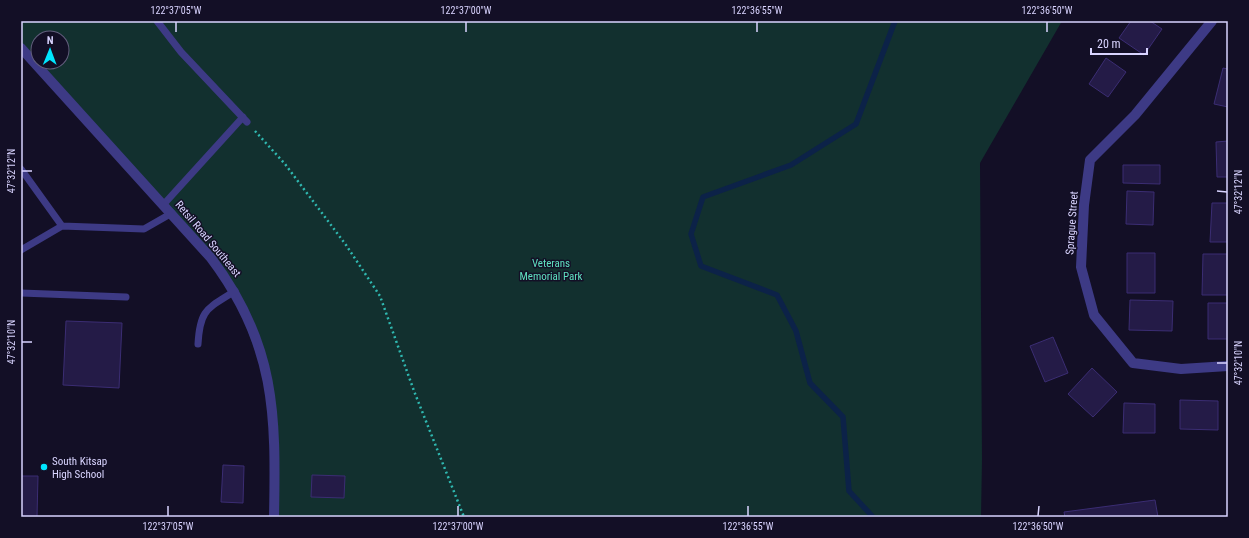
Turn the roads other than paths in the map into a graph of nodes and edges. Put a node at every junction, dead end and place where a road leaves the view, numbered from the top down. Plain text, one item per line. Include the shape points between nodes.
1 (157, 21) edge
2 (1212, 21) edge
3 (21, 48) edge
4 (21, 169) edge
5 (164, 204) junction
6 (172, 213) junction
7 (62, 226) junction
8 (21, 250) edge
9 (235, 291) junction
10 (21, 293) edge
11 (126, 297) dead end
12 (198, 344) dead end
13 (1228, 366) edge
14 (274, 517) edge

1 - 5 lane via 181,52 245,120
2 - 13 street, Sprague Street via 1135,115 1090,160 1084,205 1081,267 1094,315 1133,363 1181,369
3 - 5 street, Retsil Road Southeast
4 - 7 lane
5 - 6 street, Retsil Road Southeast
6 - 7 lane via 144,229
6 - 9 street, Retsil Road Southeast via 212,258
7 - 8 lane
9 - 12 lane via 206,310 199,325
9 - 14 street, Retsil Road Southeast via 254,330 267,375 274,428
10 - 11 lane

